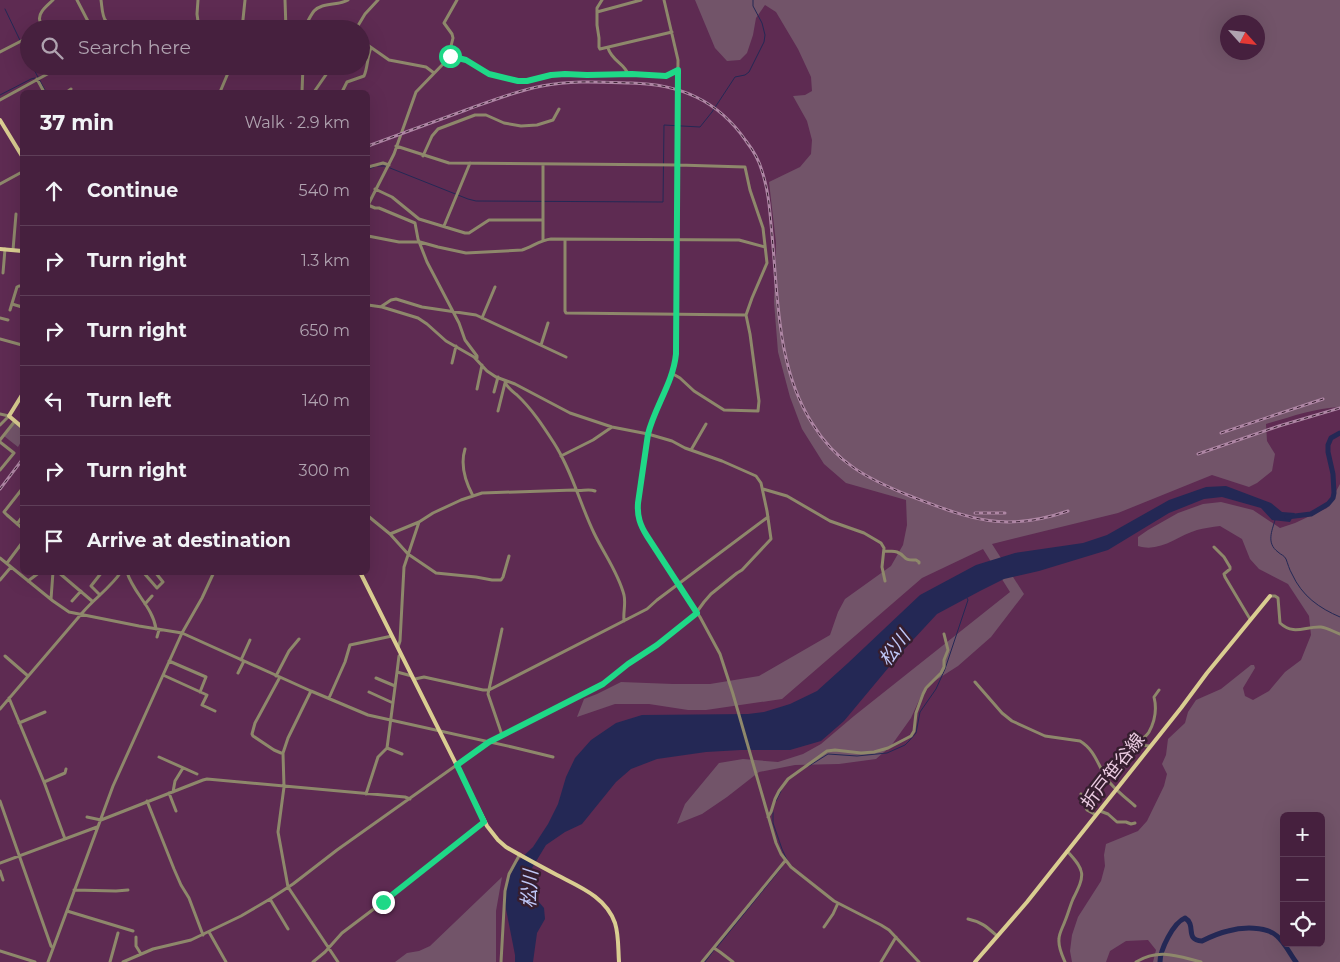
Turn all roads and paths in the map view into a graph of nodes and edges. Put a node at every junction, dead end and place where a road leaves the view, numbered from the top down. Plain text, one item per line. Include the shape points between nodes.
1 (53, 0) edge
2 (77, 0) edge
3 (101, 0) edge
4 (198, 0) edge
5 (244, 0) edge
6 (285, 0) edge
7 (348, 0) edge
8 (378, 0) edge
9 (457, 0) edge
10 (602, 0) edge
11 (641, 0) edge
12 (664, 0) edge
13 (597, 12) junction
14 (40, 20) edge
15 (87, 20) edge
16 (107, 20) edge
17 (198, 20) edge
18 (243, 20) edge
19 (286, 20) edge
20 (309, 20) edge
21 (361, 20) edge
22 (672, 32) junction
23 (20, 42) edge
24 (371, 48) edge
25 (608, 48) junction
26 (0, 52) edge
27 (448, 55) junction
28 (678, 70) junction
29 (434, 73) junction
30 (628, 74) junction
31 (45, 75) edge
32 (227, 75) edge
33 (303, 75) edge
34 (326, 75) edge
35 (364, 75) edge
36 (37, 79) junction
37 (43, 90) edge
38 (221, 90) edge
39 (302, 90) edge
40 (315, 90) edge
41 (343, 90) edge
42 (0, 100) edge
43 (559, 109) dead end
44 (0, 120) edge
45 (396, 146) junction
46 (20, 153) edge
47 (423, 156) junction
48 (470, 163) junction
49 (544, 164) junction
50 (678, 164) junction
51 (389, 165) junction
52 (370, 166) edge
53 (20, 173) edge
54 (0, 184) edge
55 (376, 189) junction
56 (370, 201) edge
57 (370, 206) edge
58 (16, 214) dead end
59 (418, 218) junction
60 (543, 220) junction
61 (414, 222) junction
62 (444, 226) junction
63 (370, 236) edge
64 (543, 240) junction
65 (565, 240) junction
66 (677, 240) junction
67 (419, 242) junction
68 (765, 247) junction
69 (2, 249) edge
70 (14, 250) junction
71 (20, 250) edge
72 (3, 273) dead end
73 (20, 286) edge
74 (495, 288) dead end
75 (12, 304) junction
76 (370, 305) edge
77 (20, 306) edge
78 (381, 307) junction
79 (10, 310) dead end
80 (453, 312) junction
81 (676, 314) junction
82 (746, 315) junction
83 (0, 318) edge
84 (482, 318) junction
85 (8, 320) dead end
86 (548, 323) dead end
87 (0, 339) edge
88 (20, 344) edge
89 (541, 345) junction
90 (456, 346) junction
91 (566, 357) dead end
92 (476, 359) junction
93 (452, 363) dead end
94 (482, 365) junction
95 (673, 374) junction
96 (498, 378) junction
97 (505, 381) junction
98 (477, 389) dead end
99 (494, 392) dead end
100 (20, 398) edge
101 (498, 412) dead end
102 (0, 414) edge
103 (8, 416) junction
104 (15, 421) junction
105 (706, 424) dead end
106 (0, 425) edge
107 (20, 425) edge
108 (612, 428) junction
109 (648, 434) junction
110 (0, 441) edge
111 (465, 449) dead end
112 (691, 450) junction
113 (561, 456) junction
114 (0, 470) edge
115 (576, 490) junction
116 (763, 490) junction
117 (595, 491) dead end
118 (20, 492) edge
119 (473, 496) junction
120 (370, 518) edge
121 (768, 518) junction
122 (20, 520) edge
123 (419, 522) junction
124 (17, 524) junction
125 (20, 526) edge
126 (390, 534) junction
127 (20, 546) edge
128 (1214, 547) dead end
129 (884, 551) junction
130 (408, 554) junction
131 (509, 556) dead end
132 (0, 558) edge
133 (7, 563) junction
134 (919, 563) dead end
135 (11, 567) junction
136 (20, 574) edge
137 (21, 575) edge
138 (36, 575) edge
139 (53, 575) edge
140 (61, 575) edge
141 (100, 575) edge
142 (119, 575) edge
143 (129, 575) edge
144 (145, 575) edge
145 (157, 575) edge
146 (213, 575) edge
147 (362, 575) edge
148 (0, 580) edge
149 (28, 581) junction
150 (886, 581) dead end
151 (678, 584) junction
152 (80, 591) junction
153 (100, 595) junction
154 (152, 596) dead end
155 (1270, 596) joint
156 (50, 600) junction
157 (72, 601) dead end
158 (92, 601) junction
159 (145, 604) junction
160 (697, 613) junction
161 (80, 615) junction
162 (1250, 619) junction
163 (624, 621) junction
164 (158, 629) junction
165 (502, 629) dead end
166 (182, 633) junction
167 (944, 634) dead end
168 (1340, 634) edge
169 (393, 636) junction
170 (157, 637) dead end
171 (299, 639) dead end
172 (250, 640) dead end
173 (398, 647) junction
174 (402, 654) junction
175 (5, 656) dead end
176 (169, 661) junction
177 (242, 661) junction
178 (397, 672) junction
179 (238, 673) dead end
180 (163, 675) junction
181 (28, 676) junction
182 (278, 676) junction
183 (414, 677) junction
184 (376, 678) dead end
185 (975, 682) dead end
186 (395, 686) junction
187 (488, 690) junction
188 (1158, 690) dead end
189 (200, 692) junction
190 (311, 692) junction
191 (369, 692) dead end
192 (9, 698) junction
193 (329, 698) junction
194 (393, 703) junction
195 (0, 709) edge
196 (215, 711) dead end
197 (45, 712) dead end
198 (390, 721) junction
199 (20, 723) junction
200 (441, 732) junction
201 (502, 735) junction
202 (489, 742) junction
203 (1150, 746) junction
204 (387, 748) junction
205 (283, 753) junction
206 (402, 754) dead end
207 (160, 757) dead end
208 (553, 757) dead end
209 (457, 765) junction
210 (183, 768) junction
211 (66, 769) dead end
212 (197, 774) dead end
213 (44, 782) junction
214 (284, 787) junction
215 (1116, 789) junction
216 (173, 792) junction
217 (169, 794) junction
218 (366, 794) junction
219 (1081, 794) dead end
220 (410, 799) junction
221 (0, 801) edge
222 (147, 802) junction
223 (1135, 806) dead end
224 (1099, 810) junction
225 (176, 811) dead end
226 (1096, 815) junction
227 (87, 816) dead end
228 (768, 817) junction
229 (100, 820) junction
230 (484, 822) junction
231 (1134, 823) dead end
232 (97, 827) junction
233 (65, 839) junction
234 (1067, 851) junction
235 (520, 854) junction
236 (19, 856) junction
237 (785, 861) junction
238 (0, 863) edge
239 (0, 871) edge
240 (3, 880) dead end
241 (288, 888) junction
242 (74, 890) junction
243 (128, 890) dead end
244 (270, 899) junction
245 (838, 903) junction
246 (66, 911) junction
247 (968, 919) dead end
248 (824, 927) dead end
249 (288, 928) dead end
250 (133, 931) dead end
251 (209, 932) junction
252 (118, 933) dead end
253 (202, 935) junction
254 (136, 937) dead end
255 (896, 937) junction
256 (998, 937) junction
257 (53, 948) junction
258 (329, 948) junction
259 (714, 948) junction
260 (0, 951) edge
261 (141, 954) junction
262 (36, 962) edge
263 (48, 962) edge
264 (110, 962) edge
265 (123, 962) edge
266 (226, 962) edge
267 (313, 962) edge
268 (338, 962) edge
269 (501, 962) edge
270 (619, 962) edge
271 (702, 962) edge
272 (733, 962) edge
273 (882, 962) edge
274 (919, 962) edge
275 (975, 962) edge
276 (1065, 962) edge
277 (1136, 962) edge
278 (1201, 962) edge

1 - 14 street via 46,6
2 - 15 street
3 - 16 street
4 - 17 street
5 - 18 street
6 - 19 street
7 - 20 street via 316,9
8 - 21 street
9 - 27 street via 444,23 453,38
10 - 13 street
11 - 13 street
12 - 22 street
13 - 25 street via 599,48
22 - 25 street
22 - 28 street
23 - 26 street
24 - 29 street via 389,60 426,67
25 - 30 street
27 - 29 street
27 - 30 street via 466,60 487,73 517,81 565,74
28 - 30 street via 666,76
28 - 50 street
29 - 45 street via 416,92
31 - 36 street
32 - 38 street
33 - 39 street
34 - 40 street
35 - 41 street via 348,81
36 - 37 street
36 - 42 street
43 - 47 street via 553,120 524,126 483,115 471,117 438,129
44 - 46 main road
45 - 47 street
45 - 51 street
47 - 48 street via 444,163
48 - 49 street
48 - 62 street
49 - 50 street
49 - 60 street
50 - 66 street
50 - 68 street via 745,166 762,224
51 - 52 street
51 - 55 street
53 - 54 street
55 - 56 street
55 - 59 street via 392,197
57 - 61 street
58 - 70 street
59 - 61 street
59 - 62 street
60 - 62 street via 489,220 466,233
60 - 64 street
61 - 67 street
63 - 67 street
64 - 65 street
64 - 67 street via 522,250 473,253
65 - 66 street
65 - 81 street via 565,312
66 - 68 street via 743,240
66 - 81 street
67 - 80 street
68 - 82 street via 767,265
69 - 70 main road
69 - 72 street
70 - 71 main road
73 - 75 street
74 - 84 street
75 - 77 street
75 - 79 street
76 - 78 street
78 - 80 street via 396,299
78 - 90 street via 418,318
80 - 84 street
80 - 92 street
81 - 82 street
81 - 95 street
82 - 95 street via 758,411 724,410
83 - 85 street
84 - 89 street
86 - 89 street
87 - 88 street
89 - 91 street
90 - 92 street
90 - 93 street
92 - 94 street
94 - 96 street
94 - 98 street
95 - 109 street
96 - 97 street
96 - 99 street
97 - 101 street
97 - 108 street via 570,413
97 - 113 street via 506,386 537,417
100 - 103 main road
102 - 103 street
103 - 104 main road
103 - 106 street
104 - 107 main road
104 - 110 street
105 - 112 street
108 - 109 street
108 - 113 street
109 - 112 street
109 - 151 street via 638,519
110 - 114 street via 14,453
111 - 119 street via 464,473
112 - 116 street via 756,476
113 - 115 street
115 - 117 street
115 - 119 street
115 - 163 street via 622,590
116 - 121 street
116 - 129 street via 786,496 830,521 867,535 881,544
118 - 124 street via 4,512
119 - 123 street
120 - 126 street
121 - 151 street
121 - 160 street via 770,539 742,570 711,594
122 - 124 street
123 - 126 street
123 - 130 street
124 - 125 street
126 - 130 street
127 - 133 street
128 - 162 street via 1229,566 1225,577
129 - 134 street via 897,552 906,560
129 - 150 street via 882,567
130 - 131 street via 436,573 492,580 503,578
130 - 173 street via 404,567
132 - 133 street
133 - 135 street
135 - 136 street
135 - 148 street
137 - 149 street
138 - 149 street
139 - 156 street
140 - 152 street
141 - 153 street via 91,586
142 - 153 street
143 - 159 street
144 - 145 street via 156,588 163,582
146 - 166 street
147 - 169 main road
149 - 156 street
151 - 160 street
151 - 163 street via 647,609
152 - 157 street
152 - 158 street
153 - 158 street
154 - 159 street
155 - 162 main road, 折戸笹谷線
155 - 168 street via 1278,598 1280,623 1286,628 1318,627
156 - 161 street
158 - 161 street
159 - 164 street
160 - 201 street via 600,686
160 - 228 street via 728,674
161 - 164 street
161 - 181 street
162 - 203 main road, 折戸笹谷線
163 - 187 street
164 - 166 street
164 - 170 street
165 - 187 street
166 - 176 street
166 - 177 street
167 - 228 street via 948,650 944,667 922,694 910,736 874,752 825,752 791,776 777,795
169 - 173 main road
169 - 193 street via 350,645
171 - 182 street via 288,651
172 - 177 street
173 - 174 main road
174 - 178 street
174 - 183 main road
175 - 181 street
176 - 180 street
176 - 189 street via 206,678
177 - 179 street
177 - 182 street
178 - 183 street
178 - 186 street
180 - 189 street
180 - 229 street via 112,786
181 - 192 street
182 - 190 street
182 - 205 street via 252,734
183 - 187 street
183 - 200 main road
184 - 186 street
185 - 215 street via 1012,721 1045,736 1084,744
186 - 194 street
187 - 201 street
188 - 203 street via 1154,697 1155,717 1139,745
189 - 196 street via 207,695 202,705
190 - 193 street
190 - 205 street
191 - 194 street
192 - 195 street
192 - 199 street
193 - 198 street
194 - 198 street
197 - 199 street
198 - 200 street
198 - 204 street
199 - 213 street
200 - 202 street
200 - 209 main road
201 - 202 street
202 - 208 street
202 - 209 street
203 - 215 main road, 折戸笹谷線
204 - 206 street
204 - 218 street via 378,757
205 - 214 street
207 - 210 street
209 - 220 street
209 - 230 main road
210 - 212 street
210 - 216 street
211 - 213 street
213 - 233 street
214 - 216 street via 203,780
214 - 218 street
214 - 241 street via 278,832
215 - 223 street
215 - 224 main road, 折戸笹谷線
216 - 217 street
217 - 222 street
217 - 225 street
218 - 220 street
219 - 226 street via 1087,810
220 - 241 street
221 - 236 street
222 - 229 street
222 - 253 street
224 - 226 main road, 折戸笹谷線
224 - 231 street via 1117,822
226 - 234 main road, 折戸笹谷線
227 - 229 street
228 - 237 street
229 - 232 street
230 - 235 main road via 498,840
230 - 258 street via 342,933
232 - 233 street
232 - 242 street
233 - 236 street
234 - 256 main road, 折戸笹谷線
234 - 276 street via 1078,863 1082,877 1059,937
235 - 269 street via 504,891
235 - 270 main road via 592,893 602,902 616,928
236 - 238 street
236 - 257 street
237 - 245 street
237 - 259 street
239 - 240 street
241 - 244 street
241 - 258 street
242 - 243 street
242 - 246 street
244 - 249 street
244 - 251 street
245 - 248 street
245 - 255 street via 882,924
246 - 250 street
246 - 257 street
247 - 256 street via 981,923
251 - 253 street
251 - 266 street
252 - 264 street
253 - 261 street
254 - 261 street via 136,946
255 - 273 street
255 - 274 street
256 - 275 main road, 折戸笹谷線
257 - 263 street
258 - 267 street
258 - 268 street
259 - 271 street
259 - 272 street
260 - 262 street
261 - 265 street
277 - 278 street via 1155,954 1172,954

